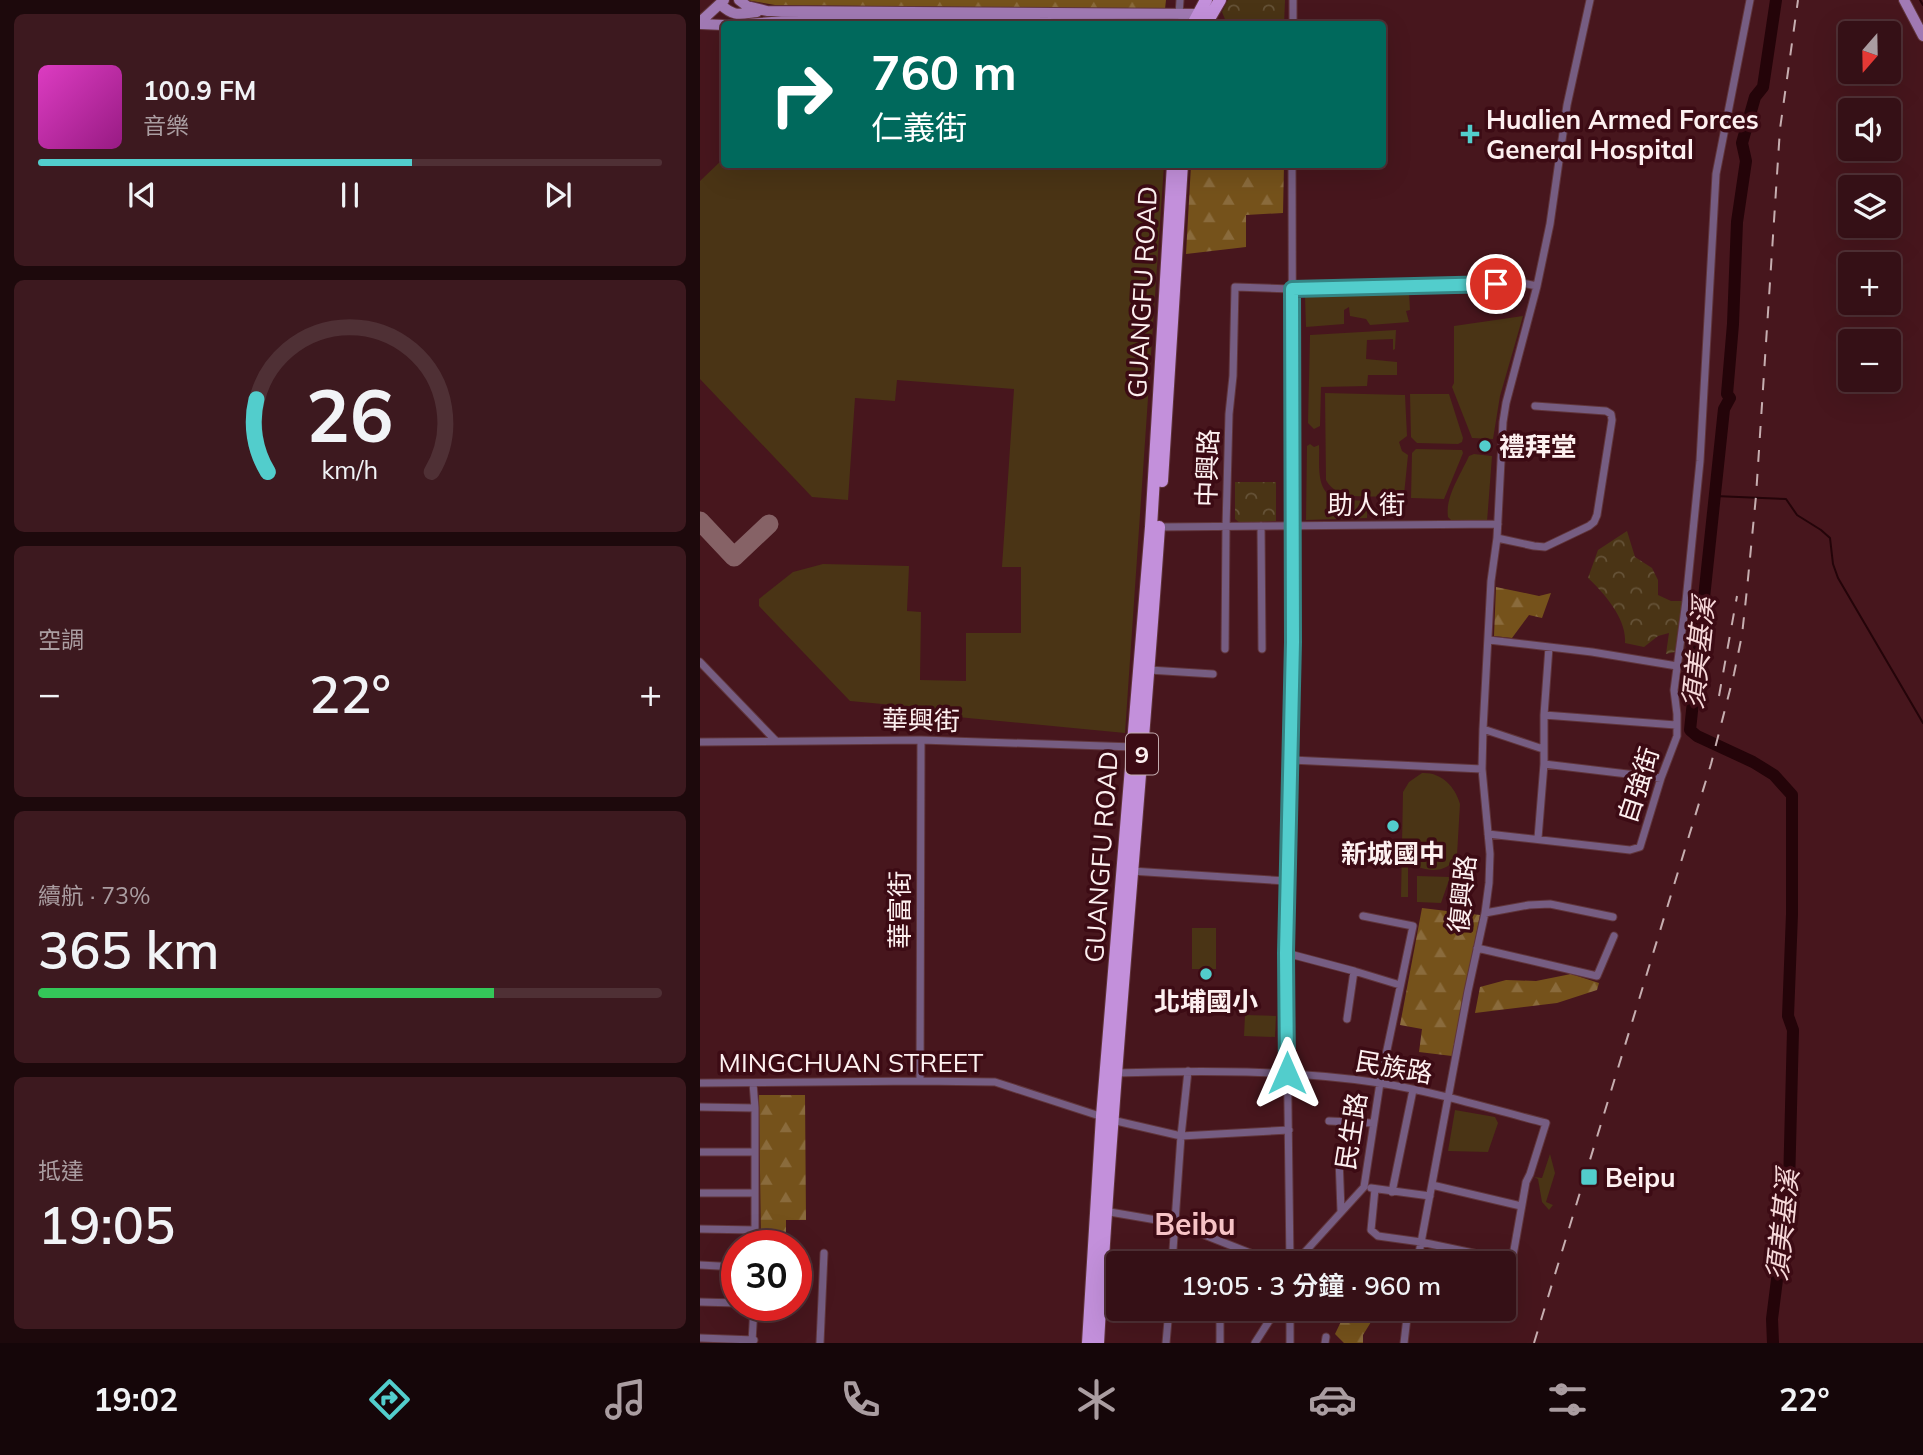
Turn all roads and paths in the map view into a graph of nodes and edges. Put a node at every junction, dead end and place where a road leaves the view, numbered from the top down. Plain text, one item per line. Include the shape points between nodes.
1 (739, 0) edge
2 (1180, 0) edge
3 (1206, 0) edge
4 (1220, 0) edge
5 (1293, 0) edge
6 (1590, 0) edge
7 (1750, 0) edge
8 (1904, 0) edge
9 (722, 2) edge
10 (767, 11) junction
11 (1179, 13) junction
12 (1130, 18) edge
13 (1203, 20) edge
14 (785, 21) edge
15 (1150, 21) edge
16 (1293, 21) edge
17 (700, 23) edge
18 (721, 25) edge
19 (1923, 36) edge
20 (1173, 168) edge
21 (1182, 168) edge
22 (1292, 168) edge
23 (1537, 286) junction
24 (1292, 289) junction
25 (1535, 406) dead end
26 (1497, 524) junction
27 (1261, 526) junction
28 (1293, 526) junction
29 (1155, 527) junction
30 (1226, 527) junction
31 (1497, 538) junction
32 (1489, 640) junction
33 (1549, 647) junction
34 (1225, 649) dead end
35 (1262, 649) dead end
36 (700, 662) edge
37 (1676, 666) junction
38 (1149, 670) junction
39 (1213, 674) dead end
40 (1544, 715) junction
41 (1676, 726) junction
42 (1483, 729) junction
43 (921, 740) junction
44 (776, 741) junction
45 (700, 742) edge
46 (1137, 747) junction
47 (1543, 749) junction
48 (1291, 760) junction
49 (1544, 764) junction
50 (1482, 769) junction
51 (1661, 778) junction
52 (1488, 834) junction
53 (1538, 838) junction
54 (1127, 870) junction
55 (1287, 881) junction
56 (1485, 913) junction
57 (1363, 916) dead end
58 (1614, 917) dead end
59 (1614, 936) dead end
60 (1477, 948) junction
61 (1286, 953) junction
62 (1354, 971) junction
63 (1400, 985) junction
64 (1347, 1019) dead end
65 (1188, 1071) junction
66 (1287, 1073) junction
67 (1111, 1074) junction
68 (920, 1081) junction
69 (700, 1083) edge
70 (753, 1083) junction
71 (1380, 1083) junction
72 (1413, 1090) junction
73 (1447, 1098) junction
74 (700, 1107) edge
75 (755, 1108) junction
76 (1107, 1118) junction
77 (1329, 1121) dead end
78 (1373, 1123) junction
79 (1289, 1130) junction
80 (1181, 1136) junction
81 (700, 1152) edge
82 (754, 1152) junction
83 (1339, 1158) dead end
84 (1432, 1185) junction
85 (1364, 1187) junction
86 (1375, 1189) junction
87 (1392, 1192) junction
88 (700, 1193) edge
89 (755, 1193) junction
90 (1430, 1196) junction
91 (1521, 1206) junction
92 (1101, 1211) junction
93 (1340, 1211) junction
94 (1174, 1223) junction
95 (700, 1229) edge
96 (754, 1230) joint
97 (1421, 1242) junction
98 (1173, 1251) edge
99 (1245, 1251) edge
100 (1292, 1251) edge
101 (1304, 1251) edge
102 (1419, 1251) edge
103 (1464, 1251) edge
104 (1513, 1251) edge
105 (824, 1253) dead end
106 (700, 1265) edge
107 (721, 1266) edge
108 (700, 1302) edge
109 (721, 1303) edge
110 (754, 1321) edge
111 (1168, 1321) edge
112 (1220, 1321) edge
113 (1269, 1321) edge
114 (1290, 1321) edge
115 (1407, 1321) edge
116 (700, 1338) edge
117 (753, 1341) edge
118 (820, 1343) edge
119 (1088, 1343) edge
120 (1098, 1343) edge
121 (1166, 1343) edge
122 (1220, 1343) edge
123 (1255, 1343) edge
124 (1290, 1343) edge
125 (1404, 1343) edge

1 - 10 street
2 - 11 street
3 - 13 main road
4 - 13 main road
5 - 16 street
6 - 23 street, 復興路
7 - 37 street, 自強街 via 1716,174 1700,461
8 - 19 street
9 - 10 street via 729,13
9 - 17 street
10 - 12 street
11 - 12 street
11 - 13 street
12 - 14 street
12 - 15 street
17 - 18 street
20 - 29 main road, GUANGFU ROAD / 9
21 - 29 main road, GUANGFU ROAD / 9
22 - 24 street
23 - 24 street
23 - 26 street, 復興路 via 1506,403
24 - 28 street
24 - 30 street, 中興路 via 1235,287
25 - 31 street via 1611,414 1598,515 1589,526 1545,547
26 - 28 street, 助人街
26 - 31 street, 復興路
27 - 28 street, 助人街
27 - 30 street, 助人街
27 - 35 street
28 - 48 street
29 - 30 street, 助人街
29 - 38 main road, GUANGFU ROAD / 9
29 - 46 main road, GUANGFU ROAD / 9
30 - 34 street, 中興路
31 - 32 street, 復興路
32 - 33 street
32 - 42 street, 復興路
33 - 37 street
33 - 40 street
36 - 44 street
37 - 41 street, 自強街
38 - 39 street
38 - 46 main road, GUANGFU ROAD / 9
40 - 41 street
40 - 47 street
41 - 51 street, 自強街 via 1677,736
42 - 47 street
42 - 50 street, 復興路
43 - 44 street, 華興街
43 - 46 street, 華興街
43 - 68 street, 華富街
44 - 45 street, 華興街
46 - 54 main road, GUANGFU ROAD / 9
47 - 49 street
48 - 50 street
48 - 55 street
49 - 51 street
49 - 53 street
50 - 52 street, 復興路
51 - 53 street, 自強街 via 1640,847 1630,850
52 - 53 street, 自強街
52 - 56 street, 復興路
54 - 55 street
54 - 67 main road, GUANGFU ROAD / 9
55 - 61 street
56 - 58 street via 1550,904
56 - 60 street, 復興路
57 - 63 street, 民生路 via 1413,926
59 - 60 street via 1597,976
60 - 73 street, 復興路
61 - 62 street
61 - 66 street
62 - 63 street
62 - 64 street
63 - 71 street, 民生路
65 - 66 street, 民族路
65 - 67 street, 民族路
65 - 80 street
66 - 71 street, 民族路
66 - 79 street
67 - 76 main road, GUANGFU ROAD / 9
68 - 70 street, MINGCHUAN STREET
68 - 76 street, MINGCHUAN STREET via 995,1082
69 - 70 street, MINGCHUAN STREET
70 - 75 street
71 - 72 street, 民族路
71 - 78 street, 民生路
72 - 73 street, 民族路
72 - 87 street
73 - 84 street, 復興路
73 - 91 street, 民族路 via 1546,1123
74 - 75 street
75 - 82 street
76 - 80 street, MINGCHUAN STREET
76 - 92 main road, GUANGFU ROAD / 9
77 - 78 street
78 - 85 street, 民生路
79 - 80 street, MINGCHUAN STREET
79 - 100 street
80 - 94 street
81 - 82 street
82 - 89 street
83 - 93 street
84 - 90 street, 復興路
84 - 91 street
85 - 86 street
85 - 93 street, 民生路
86 - 87 street
86 - 97 street via 1371,1230 1378,1236
87 - 90 street
88 - 89 street
89 - 96 street
90 - 97 street, 復興路
91 - 104 street
92 - 94 street
92 - 119 main road, GUANGFU ROAD / 9
92 - 120 main road, GUANGFU ROAD / 9
93 - 101 street, 民生路
94 - 98 street
94 - 99 street
95 - 96 street
97 - 102 street, 復興路
97 - 103 street
105 - 118 street
106 - 107 street
108 - 109 street
110 - 117 street
111 - 121 street
112 - 122 street
113 - 123 street
114 - 124 street
115 - 125 street
116 - 117 street

